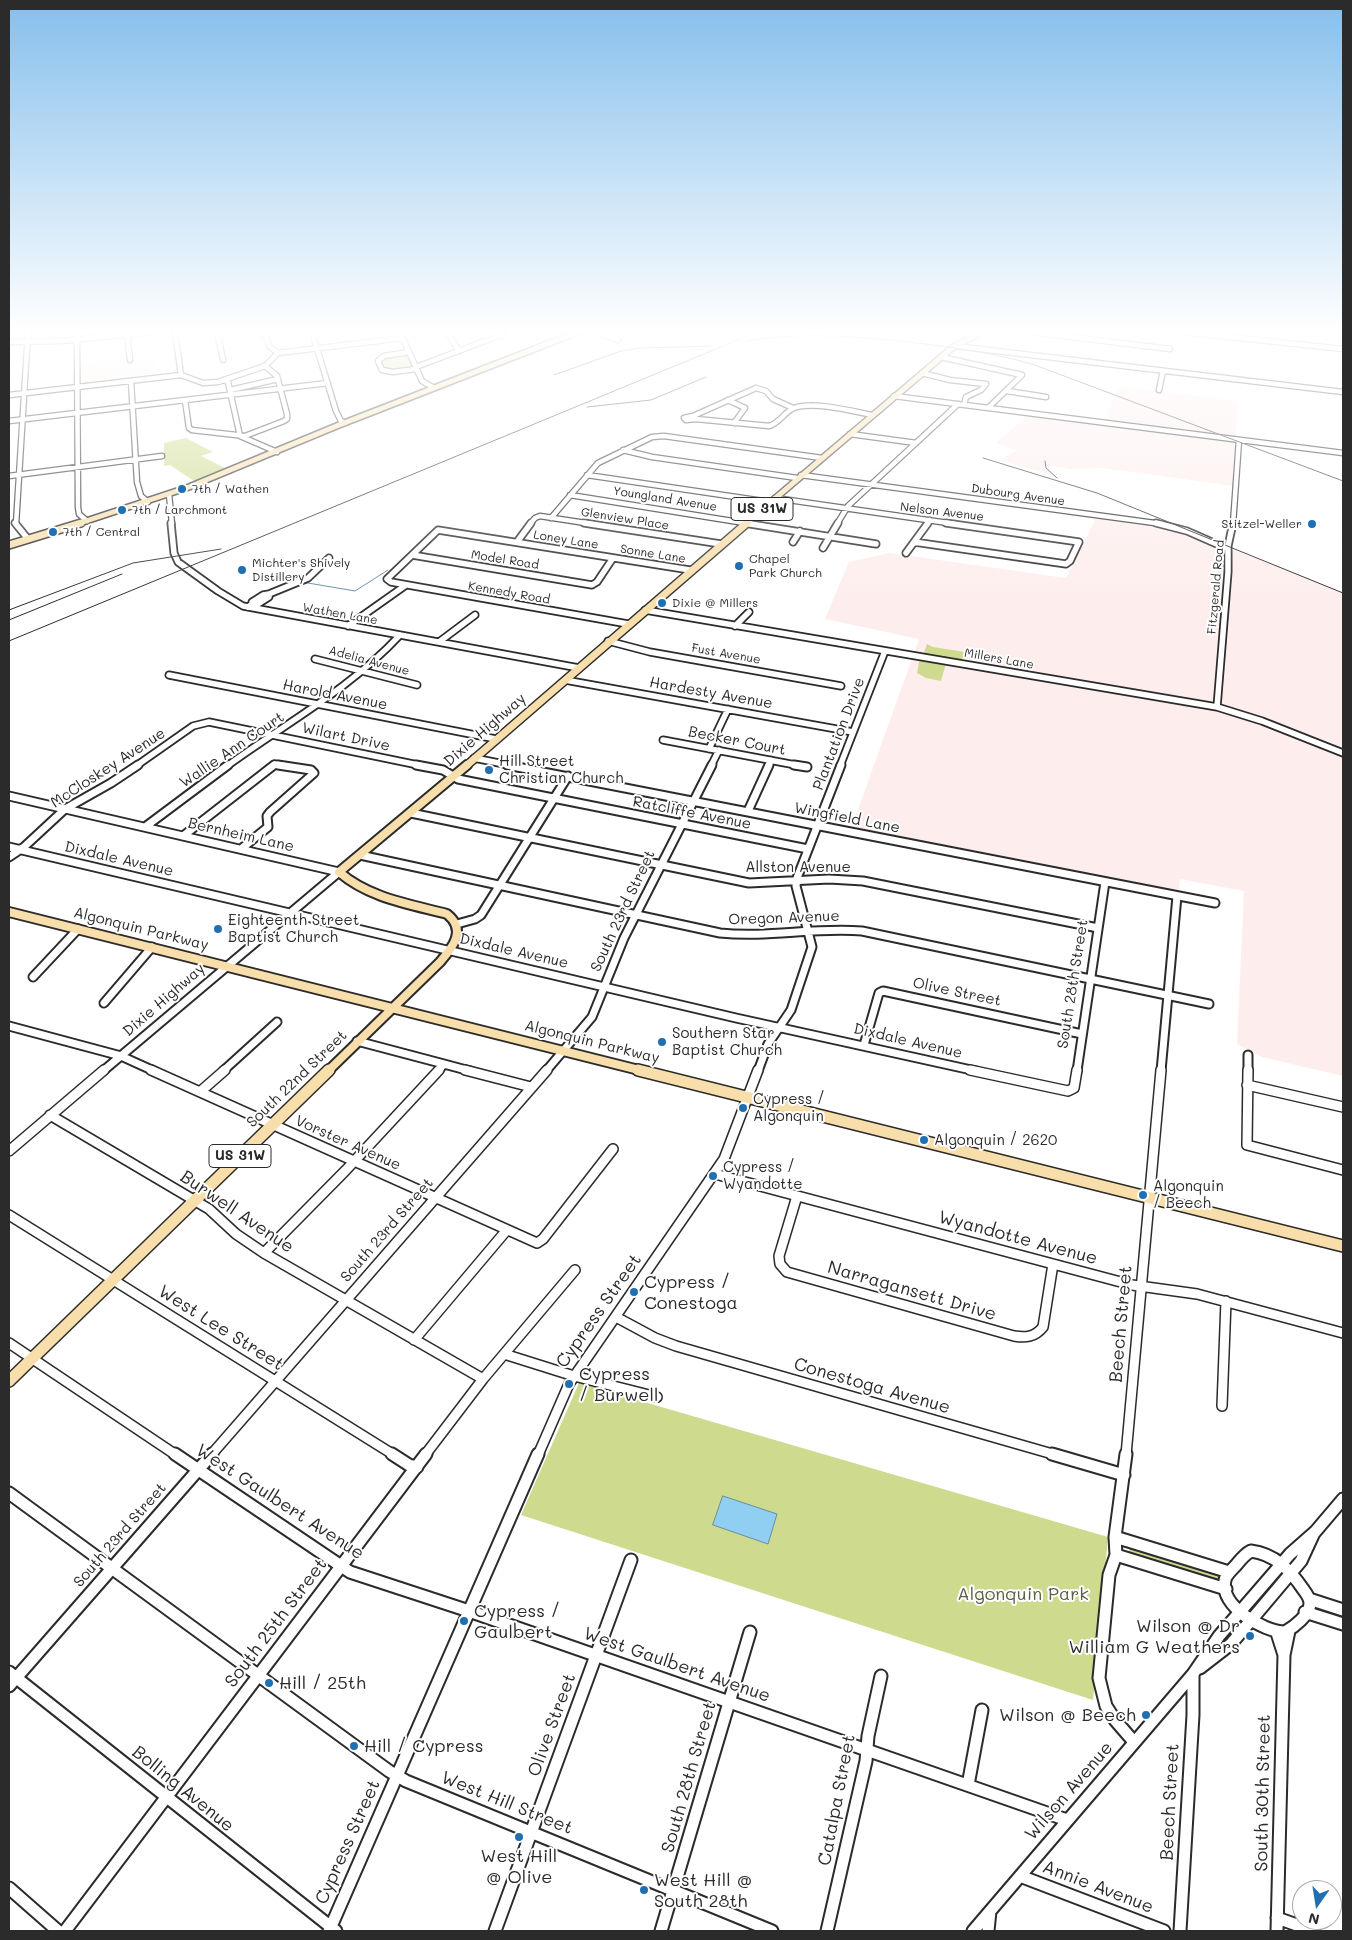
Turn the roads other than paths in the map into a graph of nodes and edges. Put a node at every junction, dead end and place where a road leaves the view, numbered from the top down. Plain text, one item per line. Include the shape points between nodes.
1 (22, 423) edge
2 (77, 423) edge
3 (133, 423) edge
4 (189, 423) edge
5 (237, 423) edge
6 (279, 423) edge
7 (349, 423) edge
8 (730, 423) edge
9 (734, 423) joint
10 (775, 423) edge
11 (863, 423) edge
12 (940, 423) edge
13 (1102, 423) edge
14 (345, 424) joint
15 (850, 434) junction
16 (240, 436) junction
17 (1239, 440) junction
18 (916, 443) junction
19 (623, 450) junction
20 (277, 452) junction
21 (1343, 452) edge
22 (162, 456) dead end
23 (822, 458) junction
24 (136, 460) junction
25 (78, 468) junction
26 (587, 474) junction
27 (18, 475) junction
28 (9, 476) edge
29 (799, 477) junction
30 (871, 485) junction
31 (169, 494) junction
32 (570, 495) junction
33 (772, 500) junction
34 (148, 502) junction
35 (846, 508) junction
36 (552, 518) junction
37 (930, 520) junction
38 (87, 521) junction
39 (747, 523) junction
40 (529, 526) joint
41 (800, 531) junction
42 (831, 536) junction
43 (28, 539) junction
44 (517, 542) junction
45 (793, 542) dead end
46 (914, 542) junction
47 (722, 544) junction
48 (876, 544) dead end
49 (9, 545) edge
50 (824, 548) dead end
51 (1228, 549) junction
52 (906, 553) dead end
53 (412, 555) junction
54 (329, 558) dead end
55 (613, 558) junction
56 (690, 570) junction
57 (387, 580) joint
58 (406, 585) junction
59 (250, 606) junction
60 (645, 610) junction
61 (749, 612) dead end
62 (475, 615) dead end
63 (628, 624) junction
64 (348, 626) junction
65 (735, 626) junction
66 (400, 635) junction
67 (608, 641) junction
68 (439, 642) junction
69 (885, 651) junction
70 (315, 659) dead end
71 (579, 668) junction
72 (363, 671) junction
73 (169, 675) dead end
74 (565, 680) junction
75 (417, 685) dead end
76 (841, 686) dead end
77 (318, 704) junction
78 (1217, 707) junction
79 (728, 709) junction
80 (201, 723) joint
81 (853, 732) junction
82 (272, 735) junction
83 (496, 739) junction
84 (663, 740) dead end
85 (709, 748) junction
86 (719, 750) junction
87 (1343, 753) edge
88 (474, 758) junction
89 (771, 760) junction
90 (807, 767) dead end
91 (454, 775) junction
92 (568, 776) junction
93 (9, 796) edge
94 (554, 798) junction
95 (694, 801) junction
96 (65, 809) junction
97 (748, 811) junction
98 (410, 813) junction
99 (681, 824) junction
100 (817, 825) junction
101 (145, 827) junction
102 (183, 836) junction
103 (529, 838) junction
104 (9, 847) edge
105 (242, 849) junction
106 (808, 849) junction
107 (20, 850) junction
108 (360, 855) junction
109 (9, 857) edge
110 (660, 865) junction
111 (339, 872) junction
112 (797, 881) junction
113 (1105, 882) junction
114 (500, 886) junction
115 (1177, 896) junction
116 (1215, 903) dead end
117 (9, 912) edge
118 (290, 912) junction
119 (635, 915) junction
120 (457, 924) junction
121 (1098, 928) junction
122 (78, 929) junction
123 (808, 930) junction
124 (152, 947) junction
125 (449, 950) junction
126 (225, 966) junction
127 (33, 977) dead end
128 (1091, 979) junction
129 (605, 987) junction
130 (1168, 995) junction
131 (104, 1004) dead end
132 (1209, 1004) dead end
133 (393, 1007) junction
134 (277, 1022) dead end
135 (9, 1026) edge
136 (779, 1026) junction
137 (1082, 1034) junction
138 (357, 1041) junction
139 (864, 1045) junction
140 (564, 1050) junction
141 (1248, 1055) dead end
142 (121, 1056) junction
143 (444, 1064) junction
144 (1247, 1085) junction
145 (531, 1087) junction
146 (1071, 1091) joint
147 (201, 1092) junction
148 (748, 1096) junction
149 (1343, 1107) edge
150 (50, 1115) junction
151 (272, 1124) junction
152 (614, 1149) dead end
153 (9, 1151) edge
154 (354, 1161) junction
155 (1343, 1170) edge
156 (715, 1174) junction
157 (797, 1196) junction
158 (1150, 1197) junction
159 (436, 1198) junction
160 (194, 1200) junction
161 (9, 1215) edge
162 (506, 1231) junction
163 (1343, 1246) edge
164 (264, 1253) junction
165 (1053, 1264) junction
166 (576, 1270) dead end
167 (113, 1280) junction
168 (1142, 1286) junction
169 (345, 1301) junction
170 (1226, 1301) junction
171 (616, 1317) junction
172 (1343, 1333) edge
173 (414, 1340) junction
174 (9, 1343) edge
175 (504, 1354) junction
176 (32, 1359) junction
177 (574, 1376) junction
178 (483, 1379) junction
179 (9, 1381) edge
180 (275, 1381) junction
181 (657, 1397) dead end
182 (1222, 1406) dead end
183 (416, 1468) junction
184 (197, 1470) junction
185 (1124, 1475) junction
186 (9, 1493) edge
187 (1343, 1499) edge
188 (1315, 1532) junction
189 (1114, 1537) junction
190 (1116, 1556) junction
191 (631, 1560) dead end
192 (1282, 1563) junction
193 (341, 1567) junction
194 (111, 1568) junction
195 (1229, 1572) junction
196 (1292, 1572) junction
197 (1226, 1589) junction
198 (1309, 1599) junction
199 (1343, 1610) edge
200 (469, 1611) junction
201 (1240, 1612) junction
202 (1305, 1612) junction
203 (1250, 1621) junction
204 (1343, 1624) edge
205 (1289, 1631) junction
206 (750, 1632) dead end
207 (1276, 1633) junction
208 (1284, 1655) junction
209 (596, 1656) junction
210 (1193, 1674) junction
211 (258, 1676) junction
212 (882, 1676) dead end
213 (11, 1678) edge
214 (729, 1702) junction
215 (982, 1710) dead end
216 (1134, 1742) junction
217 (866, 1750) junction
218 (397, 1775) junction
219 (968, 1785) junction
220 (166, 1798) junction
221 (1067, 1820) junction
222 (531, 1832) junction
223 (1020, 1876) junction
224 (9, 1888) edge
225 (673, 1891) junction
226 (990, 1911) junction
227 (1277, 1925) edge
228 (332, 1930) edge
229 (58, 1931) edge
230 (65, 1931) edge
231 (495, 1931) edge
232 (661, 1931) edge
233 (772, 1931) edge
234 (827, 1931) edge
235 (973, 1931) edge
236 (988, 1931) edge
237 (1164, 1931) edge
238 (1180, 1931) edge
239 (1314, 1931) edge

1 - 27 street
2 - 25 street
3 - 24 street
4 - 16 street via 190,429
5 - 16 street
6 - 16 street
7 - 14 main road
8 - 9 street
9 - 10 street via 771,426
11 - 15 main road, Dixie Highway / US 31W
12 - 18 street
13 - 17 street
14 - 20 main road
15 - 18 street
15 - 23 main road, Dixie Highway / US 31W
16 - 20 street
17 - 21 street
17 - 51 street, Fitzgerald Road via 1233,528
18 - 30 street
19 - 23 street via 661,436
19 - 26 street via 601,460
19 - 29 street, Dubourg Avenue via 652,457
20 - 31 main road
22 - 24 street
23 - 29 main road, Dixie Highway / US 31W
24 - 25 street
24 - 34 street via 140,494
25 - 27 street
25 - 38 street via 78,510
26 - 32 street
26 - 33 street, Nelson Avenue
27 - 28 street
27 - 43 street via 15,523
29 - 30 street, Dubourg Avenue
29 - 33 main road, Dixie Highway / US 31W
30 - 35 street
30 - 51 street, Dubourg Avenue via 1164,524
31 - 34 main road
31 - 59 street, Wathen Lane via 174,553 178,562 227,598
32 - 36 street
32 - 39 street, Youngland Avenue
33 - 35 street, Nelson Avenue
33 - 39 main road, Dixie Highway / US 31W
34 - 38 main road
35 - 37 street, Nelson Avenue
35 - 42 street
36 - 40 street, Glenview Place via 538,517
36 - 47 street, Glenview Place
37 - 46 street
37 - 46 street, Nelson Avenue via 1080,543 1066,564
38 - 43 main road
39 - 41 street, Youngland Avenue
39 - 47 main road, Dixie Highway / US 31W
40 - 44 street, Loney Lane
41 - 42 street, Youngland Avenue
41 - 45 street
42 - 48 street, Youngland Avenue
42 - 50 street
43 - 49 main road
44 - 53 street, Loney Lane via 438,530
44 - 55 street, Loney Lane
46 - 52 street
47 - 56 main road, Dixie Highway / US 31W
51 - 78 street, Fitzgerald Road
53 - 55 street, Model Road via 594,584
53 - 57 street, Loney Lane
54 - 59 street via 308,578 269,594 258,604
55 - 56 street, Sonne Lane
56 - 60 main road, Dixie Highway / US 31W
57 - 58 street, Kennedy Road
58 - 63 street, Kennedy Road
58 - 64 street
59 - 64 street, Wathen Lane
60 - 63 main road, Dixie Highway / US 31W
60 - 65 street, Millers Lane
61 - 65 street
62 - 68 street
63 - 67 main road, Dixie Highway / US 31W
64 - 66 street, Wathen Lane
65 - 69 street, Millers Lane
66 - 68 street, Wathen Lane
66 - 72 street, Wallie Ann Court
67 - 71 main road, Dixie Highway / US 31W
67 - 76 street, Fust Avenue via 650,652
68 - 71 street, Wathen Lane
69 - 78 street, Millers Lane
69 - 81 street, Plantation Drive
70 - 72 street, Adelia Avenue
71 - 74 main road, Dixie Highway / US 31W
72 - 75 street, Adelia Avenue
72 - 77 street, Wallie Ann Court
73 - 77 street, Harold Avenue
74 - 79 street, Hardesty Avenue
74 - 83 main road, Dixie Highway / US 31W
77 - 82 street, Wallie Ann Court
77 - 83 street, Harold Avenue
78 - 87 street, Millers Lane
79 - 81 street, Hardesty Avenue
79 - 85 street
80 - 82 street, Wilart Drive
80 - 96 street, McCloskey Avenue via 111,783
81 - 100 street, Plantation Drive
82 - 91 street, Wilart Drive via 435,768
82 - 101 street, Wallie Ann Court
83 - 88 main road, Dixie Highway / US 31W
84 - 85 street, Becker Court
85 - 86 street, Becker Court
86 - 89 street, Becker Court
86 - 95 street, South 23rd Street
88 - 91 main road, Dixie Highway / US 31W
88 - 92 street, Wingfield Lane
89 - 90 street, Becker Court
89 - 97 street
91 - 94 street, Ratcliffe Avenue
91 - 98 main road, Dixie Highway / US 31W
92 - 94 street
92 - 95 street, Wingfield Lane
93 - 96 street, Bernheim Lane
94 - 99 street, Ratcliffe Avenue
94 - 103 street
95 - 97 street, Wingfield Lane
95 - 99 street, South 23rd Street
96 - 101 street, Bernheim Lane
96 - 107 street, McCloskey Avenue
97 - 100 street, Wingfield Lane
98 - 103 street, Allston Avenue
98 - 108 main road, Dixie Highway / US 31W
99 - 106 street, Ratcliffe Avenue
99 - 110 street, South 23rd Street
100 - 106 street
100 - 113 street, Wingfield Lane
101 - 102 street, Bernheim Lane
102 - 105 street, Bernheim Lane
102 - 105 street via 275,764 311,770 314,773 270,812 268,827
103 - 110 street, Allston Avenue
103 - 114 street
104 - 107 street, Dixdale Avenue
105 - 111 street, Bernheim Lane
106 - 112 street
107 - 109 street, McCloskey Avenue
107 - 118 street, Dixdale Avenue
108 - 111 main road, Dixie Highway / US 31W
108 - 114 street, Oregon Avenue
110 - 112 street, Allston Avenue via 749,883
110 - 119 street, South 23rd Street
111 - 118 street, Dixie Highway
111 - 120 main road, Bernheim Lane via 370,893 442,911
112 - 121 street, Allston Avenue via 863,881
112 - 123 street, Cypress Street
113 - 115 street, Wingfield Lane
113 - 121 street, South 28th Street
114 - 119 street, Oregon Avenue
114 - 120 street via 478,917
115 - 116 street, Wingfield Lane
115 - 130 street, Beech Street
117 - 122 main road, Algonquin Parkway
118 - 125 street, Dixdale Avenue
118 - 126 street, Dixie Highway
119 - 123 street, Oregon Avenue via 730,935
119 - 129 street, South 23rd Street
120 - 125 main road, South 22nd Street / US 31W via 456,940
121 - 128 street, South 28th Street
122 - 124 main road, Algonquin Parkway
122 - 127 street
123 - 128 street, Oregon Avenue via 862,930
123 - 136 street, Cypress Street via 812,947 810,956 791,1010
124 - 126 main road, Algonquin Parkway
124 - 131 street
125 - 129 street, Dixdale Avenue
125 - 133 main road, South 22nd Street / US 31W
126 - 133 main road, Algonquin Parkway
126 - 142 street, Dixie Highway
128 - 130 street, Oregon Avenue
128 - 137 street, South 28th Street
129 - 136 street, Dixdale Avenue
129 - 140 street, South 23rd Street via 592,1017
130 - 132 street, Oregon Avenue
130 - 158 street, Beech Street
133 - 138 main road, South 22nd Street / US 31W
133 - 140 main road, Algonquin Parkway
134 - 147 street
135 - 142 street, Vorster Avenue
136 - 139 street, Dixdale Avenue
136 - 148 street, Cypress Street via 768,1044
137 - 139 street, Olive Street via 883,991 879,993
137 - 146 street, South 28th Street
138 - 143 street
138 - 151 main road, South 22nd Street / US 31W
139 - 146 street, Dixdale Avenue
140 - 145 street, South 23rd Street
140 - 148 main road, Algonquin Parkway
141 - 144 street
142 - 147 street, Vorster Avenue
142 - 150 street, Dixie Highway
143 - 145 street
143 - 154 street
144 - 149 street
144 - 155 street via 1246,1142 1249,1147
145 - 159 street, South 23rd Street
147 - 151 street, Vorster Avenue
148 - 156 street, Cypress Street
148 - 158 main road, Algonquin Parkway
150 - 153 street, Dixie Highway
150 - 160 street, Burwell Avenue
151 - 154 street, Vorster Avenue
151 - 160 main road, South 22nd Street / US 31W
152 - 162 street, Vorster Avenue via 543,1239 537,1243
154 - 159 street, Vorster Avenue
154 - 164 street
156 - 157 street, Wyandotte Avenue
156 - 171 street, Cypress Street
157 - 165 street, Wyandotte Avenue
157 - 165 street, Narragansett Drive via 779,1256 780,1264 787,1272 1014,1336 1030,1337 1043,1327
158 - 163 main road, Algonquin Parkway
158 - 168 street, Beech Street
159 - 162 street, Vorster Avenue
159 - 169 street, South 23rd Street
160 - 164 street, Burwell Avenue
160 - 167 main road, South 22nd Street / US 31W
161 - 167 street, West Lee Street
162 - 173 street
164 - 169 street, Burwell Avenue
165 - 168 street, Wyandotte Avenue
166 - 175 street, South 25th Street
167 - 176 main road, South 22nd Street / US 31W
167 - 180 street, West Lee Street
168 - 170 street, Wyandotte Avenue
168 - 185 street, Beech Street
169 - 173 street, Burwell Avenue
169 - 180 street, South 23rd Street
170 - 172 street, Wyandotte Avenue
170 - 182 street
171 - 177 street, Cypress Street
171 - 185 street, Conestoga Avenue via 676,1346
173 - 178 street, Burwell Avenue
174 - 176 street, West Gaulbert Avenue
175 - 177 street
175 - 178 street, South 25th Street
176 - 179 main road, South 22nd Street / US 31W
176 - 184 street, West Gaulbert Avenue
177 - 181 street
177 - 200 street, Cypress Street
178 - 183 street, South 25th Street
180 - 183 street, West Lee Street
180 - 184 street, South 23rd Street
183 - 193 street, South 25th Street
184 - 193 street, West Gaulbert Avenue
184 - 194 street, South 23rd Street
185 - 189 street, Beech Street
186 - 194 street, West Hill Street
187 - 188 street, Wilson Avenue
188 - 192 street, Wilson Avenue
188 - 196 street, Wilson Avenue
189 - 190 street, Beech Street
189 - 195 street
190 - 197 street
190 - 216 street, Beech Street via 1109,1575 1100,1692 1103,1704
191 - 209 street, Olive Street
192 - 195 street via 1264,1553 1252,1552 1247,1553
192 - 196 street
192 - 201 street, Wilson Avenue
193 - 200 street, West Gaulbert Avenue
193 - 211 street, South 25th Street
194 - 211 street, West Hill Street
194 - 213 street, South 23rd Street
195 - 197 street via 1225,1580
196 - 198 street
196 - 203 street, Wilson Avenue
197 - 201 street
198 - 199 street
198 - 202 street
200 - 209 street, West Gaulbert Avenue
200 - 218 street, Cypress Street
201 - 203 street
201 - 210 street, Wilson Avenue
202 - 204 street
202 - 205 street
203 - 207 street
203 - 210 street, Wilson Avenue via 1231,1644
205 - 207 street
205 - 208 street, South 30th Street
206 - 214 street, South 28th Street
207 - 208 street, South 30th Street
208 - 227 street, South 30th Street
209 - 214 street, West Gaulbert Avenue
209 - 222 street, Olive Street
210 - 216 street, Wilson Avenue
210 - 238 street, Beech Street
211 - 218 street, West Hill Street
211 - 220 street, South 25th Street
212 - 217 street, Catalpa Street
213 - 220 street, Bolling Avenue
214 - 217 street, West Gaulbert Avenue
214 - 225 street, South 28th Street
215 - 219 street
216 - 221 street, Wilson Avenue
217 - 219 street, West Gaulbert Avenue
217 - 234 street, Catalpa Street
218 - 222 street, West Hill Street
218 - 228 street, Cypress Street
219 - 221 street, West Gaulbert Avenue
220 - 228 street, Bolling Avenue
220 - 230 street, South 25th Street
221 - 223 street, Wilson Avenue
222 - 225 street, West Hill Street
222 - 231 street, Olive Street
223 - 226 street, Wilson Avenue
223 - 237 street, Annie Avenue
224 - 229 street
225 - 232 street, South 28th Street
225 - 233 street, West Hill Street
226 - 235 street, Wilson Avenue
226 - 236 street
227 - 239 street

